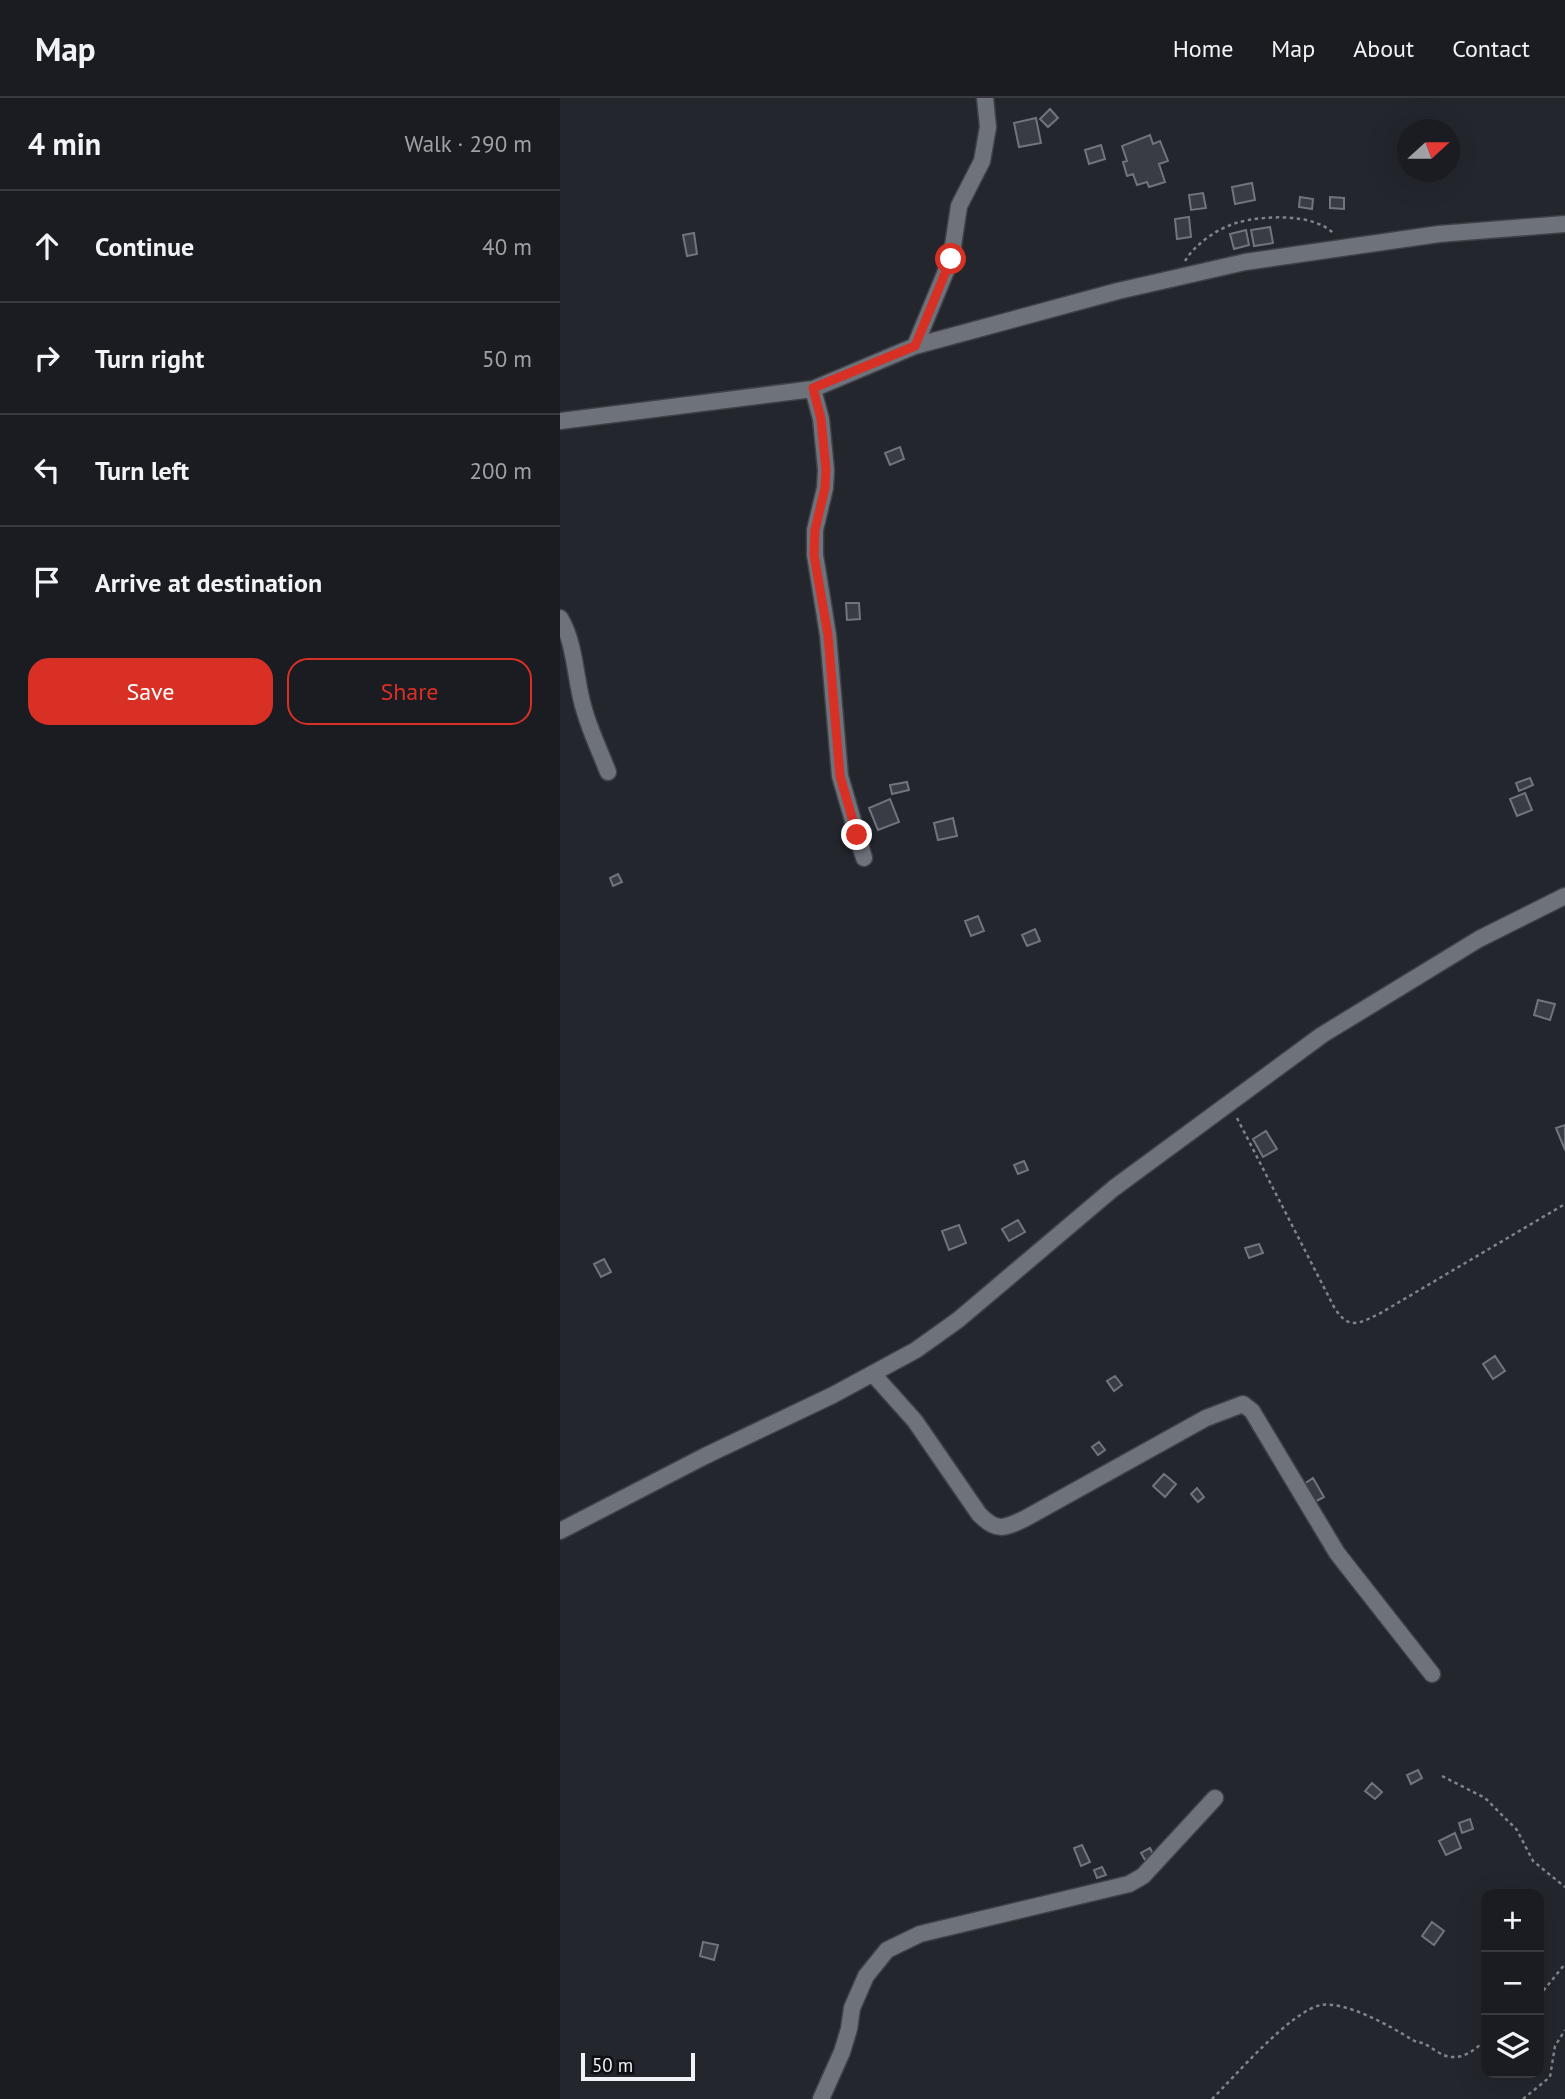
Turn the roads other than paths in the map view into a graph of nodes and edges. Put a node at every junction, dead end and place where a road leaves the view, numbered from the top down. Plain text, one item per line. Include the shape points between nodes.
1 (985, 98) edge
2 (1565, 224) edge
3 (915, 346) junction
4 (813, 388) junction
5 (560, 421) edge
6 (560, 618) edge
7 (608, 772) dead end
8 (864, 858) dead end
9 (1565, 896) edge
10 (873, 1374) junction
11 (560, 1531) edge
12 (1432, 1674) dead end
13 (1215, 1798) dead end
14 (821, 2099) edge

1 - 3 street via 988,127 982,161 960,206 951,259
2 - 3 street via 1451,233 1245,262
3 - 4 street
4 - 5 street
4 - 8 street via 826,470 814,555 828,635 840,776
6 - 7 street via 584,710
9 - 10 street via 1479,939 1354,1014 1114,1188 958,1320
10 - 11 street
10 - 12 street via 915,1421 979,1514 999,1528 1026,1518 1206,1418 1243,1404 1252,1411 1337,1553
13 - 14 street via 1143,1876 1129,1884 920,1934 887,1950 866,1976 852,2008 842,2052

